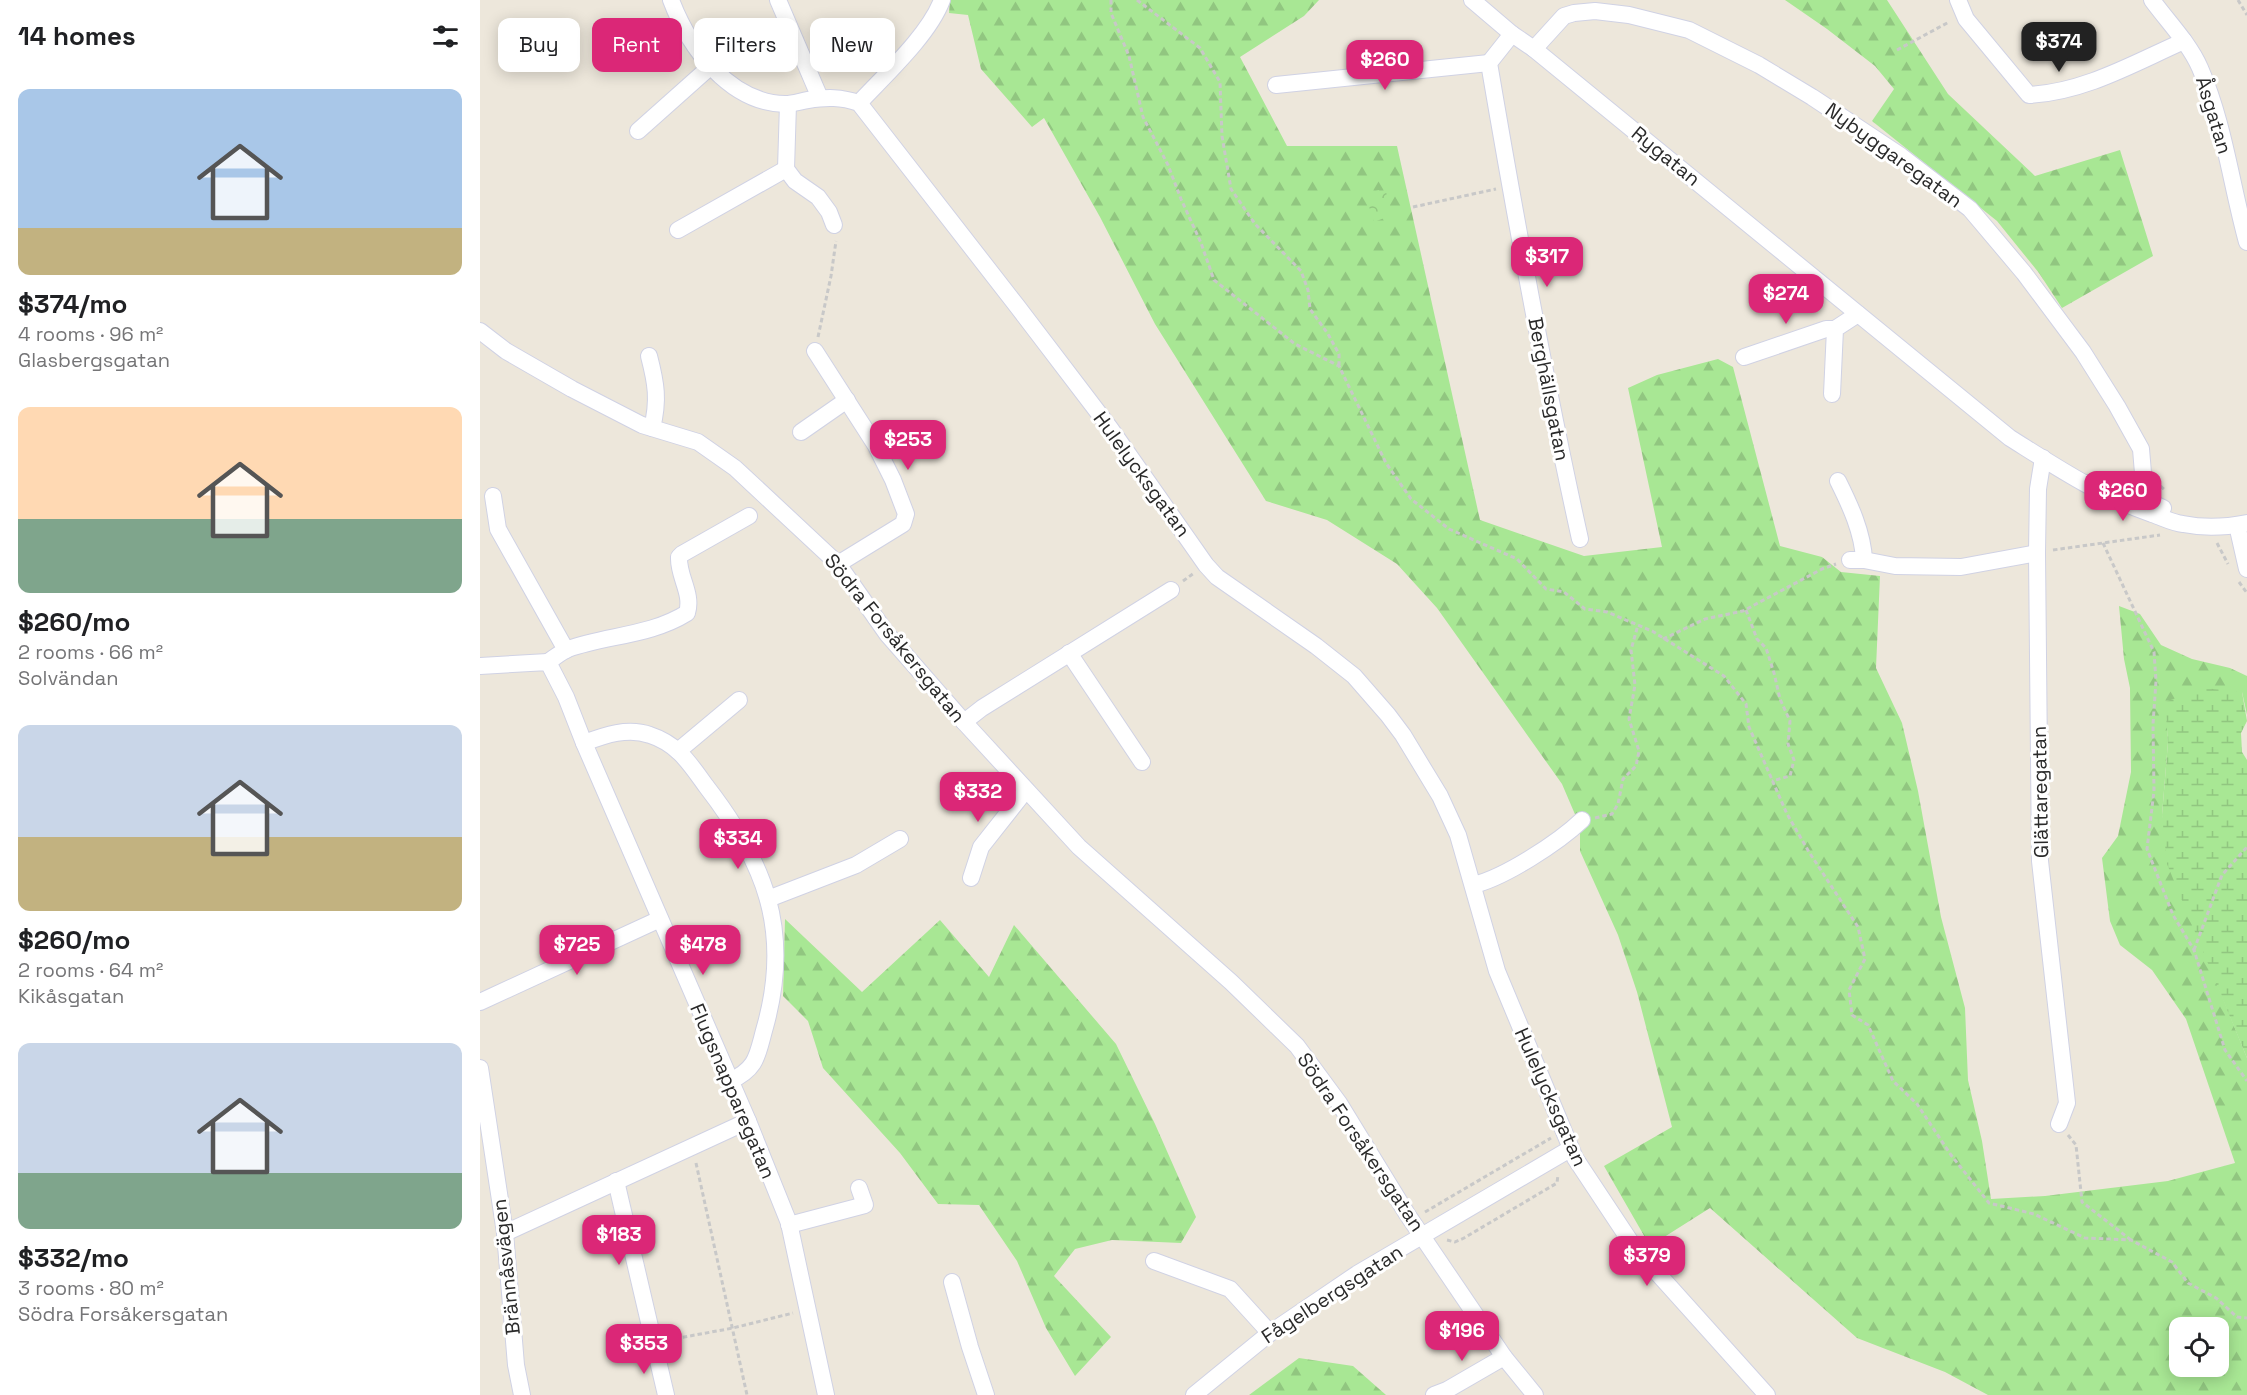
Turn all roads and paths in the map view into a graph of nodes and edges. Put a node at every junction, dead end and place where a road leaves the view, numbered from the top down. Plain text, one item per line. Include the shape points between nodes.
1 (671, 0) edge
2 (778, 0) edge
3 (942, 0) edge
4 (1111, 0) edge
5 (1137, 0) edge
6 (1472, 0) edge
7 (2152, 0) edge
8 (2238, 0) edge
9 (1961, 7) edge
10 (2247, 15) edge
11 (1512, 34) junction
12 (2184, 41) junction
13 (694, 44) edge
14 (1534, 49) junction
15 (1897, 50) dead end
16 (1489, 63) junction
17 (699, 72) edge
18 (720, 72) edge
19 (1276, 85) dead end
20 (820, 98) junction
21 (859, 103) junction
22 (788, 104) junction
23 (638, 131) dead end
24 (786, 169) junction
25 (1510, 186) junction
26 (1413, 207) dead end
27 (834, 225) joint
28 (678, 230) dead end
29 (2247, 242) edge
30 (1858, 314) junction
31 (1835, 329) junction
32 (480, 332) edge
33 (815, 351) joint
34 (650, 356) dead end
35 (1744, 357) dead end
36 (1339, 366) junction
37 (1832, 394) dead end
38 (847, 400) junction
39 (652, 428) junction
40 (801, 432) dead end
41 (2043, 458) junction
42 (2143, 473) dead end
43 (1838, 481) dead end
44 (493, 496) dead end
45 (749, 516) dead end
46 (2242, 524) edge
47 (2166, 534) dead end
48 (1580, 539) dead end
49 (2215, 539) dead end
50 (2103, 543) junction
51 (2037, 553) junction
52 (838, 564) junction
53 (1206, 565) junction
54 (1822, 569) dead end
55 (2239, 573) edge
56 (1171, 590) joint
57 (2247, 593) edge
58 (1746, 610) junction
59 (1638, 625) junction
60 (1663, 639) junction
61 (566, 650) junction
62 (1069, 653) junction
63 (548, 662) junction
64 (480, 666) edge
65 (739, 700) dead end
66 (964, 722) junction
67 (584, 743) junction
68 (678, 751) junction
69 (1142, 762) dead end
70 (1772, 781) junction
71 (1026, 790) junction
72 (1612, 814) dead end
73 (1582, 820) dead end
74 (900, 839) dead end
75 (2247, 847) edge
76 (971, 878) dead end
77 (1473, 885) junction
78 (768, 899) junction
79 (660, 919) junction
80 (2194, 950) junction
81 (480, 1002) edge
82 (480, 1068) edge
83 (730, 1081) junction
84 (2247, 1082) edge
85 (748, 1121) junction
86 (2059, 1124) joint
87 (1563, 1131) junction
88 (692, 1147) junction
89 (1570, 1149) junction
90 (1560, 1167) dead end
91 (616, 1182) junction
92 (859, 1188) dead end
93 (1412, 1220) junction
94 (789, 1225) junction
95 (505, 1233) junction
96 (1431, 1236) junction
97 (2131, 1240) junction
98 (1154, 1261) dead end
99 (952, 1282) dead end
100 (807, 1310) junction
101 (2247, 1318) edge
102 (733, 1328) junction
103 (1270, 1333) junction
104 (654, 1343) junction
105 (1504, 1356) junction
106 (522, 1395) edge
107 (666, 1395) edge
108 (747, 1395) edge
109 (826, 1395) edge
110 (987, 1395) edge
111 (1194, 1395) edge
112 (1434, 1395) edge
113 (1535, 1395) edge
114 (1767, 1395) edge

1 - 13 street
2 - 20 street
3 - 21 street via 922,32
4 - 36 path via 1143,117 1202,243 1214,280 1295,344
5 - 36 path via 1200,48 1220,82 1222,136 1231,189 1255,224 1301,271 1310,309 1339,354
6 - 11 street, Rygatan
7 - 12 street, Åsgatan
8 - 10 path
9 - 12 street via 2029,95 2047,94 2106,77
9 - 15 path
11 - 14 street, Rygatan
11 - 16 street
12 - 29 street, Åsgatan via 2214,107
14 - 30 street, Rygatan
14 - 42 street, Nybyggaregatan via 1564,16 1574,13 1629,15 1689,30 1776,75 1892,150 1970,210 2024,273 2083,352 2117,406 2141,449
16 - 19 street
16 - 25 street, Berghällsgatan
17 - 23 street
18 - 22 street via 739,90 769,102
20 - 21 street
20 - 22 street
21 - 53 street, Hulelycksgatan via 1110,428
22 - 24 street
24 - 27 street via 795,181 818,197
24 - 28 street
25 - 26 path
25 - 48 street, Berghällsgatan
27 - 33 path via 836,244
30 - 31 street
30 - 41 street, Rygatan via 2010,438
31 - 35 street
31 - 37 street
32 - 39 street, Södra Forsåkersgatan via 572,389
33 - 38 street
34 - 39 street via 657,408
36 - 59 path via 1386,463 1411,498 1449,529 1517,559 1546,589 1564,592 1585,609 1607,612
38 - 40 street
38 - 52 street via 876,446 906,514 903,525
39 - 52 street, Södra Forsåkersgatan via 698,442 735,468
41 - 46 street, Rygatan via 2110,498 2181,524
41 - 51 street, Glättaregatan via 2038,489
43 - 51 street via 1864,548 1857,560 1895,566 1961,567
44 - 61 street via 498,529
45 - 61 street via 679,557 689,603 687,613 652,629
46 - 55 street
47 - 50 path
49 - 55 path
50 - 51 path
50 - 80 path via 2154,652 2154,791 2147,849 2173,915
51 - 86 street, Glättaregatan via 2040,861 2067,1103
52 - 66 street, Södra Forsåkersgatan via 887,634
53 - 56 path
53 - 77 street, Hulelycksgatan via 1354,676 1388,715 1440,796 1458,835
54 - 58 path
55 - 57 path
56 - 62 street
58 - 60 path via 1705,619
58 - 70 path via 1757,639 1766,648 1790,721 1788,744 1794,760 1790,776
59 - 60 path
59 - 72 path via 1631,650 1635,685 1629,718 1639,751 1636,766 1623,779
60 - 70 path via 1724,676 1739,694
61 - 63 street
62 - 66 street
62 - 69 street
63 - 64 street
63 - 67 street, Flugsnapparegatan
65 - 68 street
66 - 71 street, Södra Forsåkersgatan
67 - 68 street via 625,731 649,734
67 - 79 street, Flugsnapparegatan
68 - 78 street via 743,839
70 - 97 path via 1809,852 1858,927 1865,959 1849,990 1852,1015 1868,1025 1893,1081 1917,1104 1989,1203 2034,1214 2085,1239
71 - 76 street via 981,847
71 - 93 street, Södra Forsåkersgatan via 1080,848 1297,1046 1339,1103
73 - 77 street via 1540,852
74 - 78 street via 856,865
75 - 80 path via 2222,875
77 - 87 street, Hulelycksgatan via 1497,971
78 - 83 street via 774,920 776,965 769,1012 756,1060 746,1074
79 - 81 street
79 - 83 street, Flugsnapparegatan
80 - 84 path via 2225,1050
82 - 95 street, Brännåsvägen
83 - 85 street, Flugsnapparegatan
85 - 88 street
85 - 94 street, Flugsnapparegatan
86 - 97 path via 2076,1145 2082,1202
87 - 89 street, Hulelycksgatan
87 - 93 path
88 - 91 street
88 - 102 path
89 - 96 street, Fågelbergsgatan
89 - 114 street, Hulelycksgatan via 1635,1247
90 - 96 path via 1557,1183 1455,1242
91 - 95 street
91 - 104 street
92 - 94 street via 865,1205
93 - 96 street, Södra Forsåkersgatan
94 - 100 street, Flugsnapparegatan
95 - 106 street, Brännåsvägen
96 - 103 street, Fågelbergsgatan via 1357,1274
96 - 105 street, Södra Forsåkersgatan
97 - 101 path via 2172,1262 2188,1283 2216,1298 2237,1317
98 - 103 street via 1230,1289
99 - 110 street
100 - 102 path
100 - 109 street, Flugsnapparegatan
102 - 104 path
102 - 108 path
103 - 111 street, Fågelbergsgatan
104 - 107 street
105 - 112 street
105 - 113 street, Södra Forsåkersgatan

